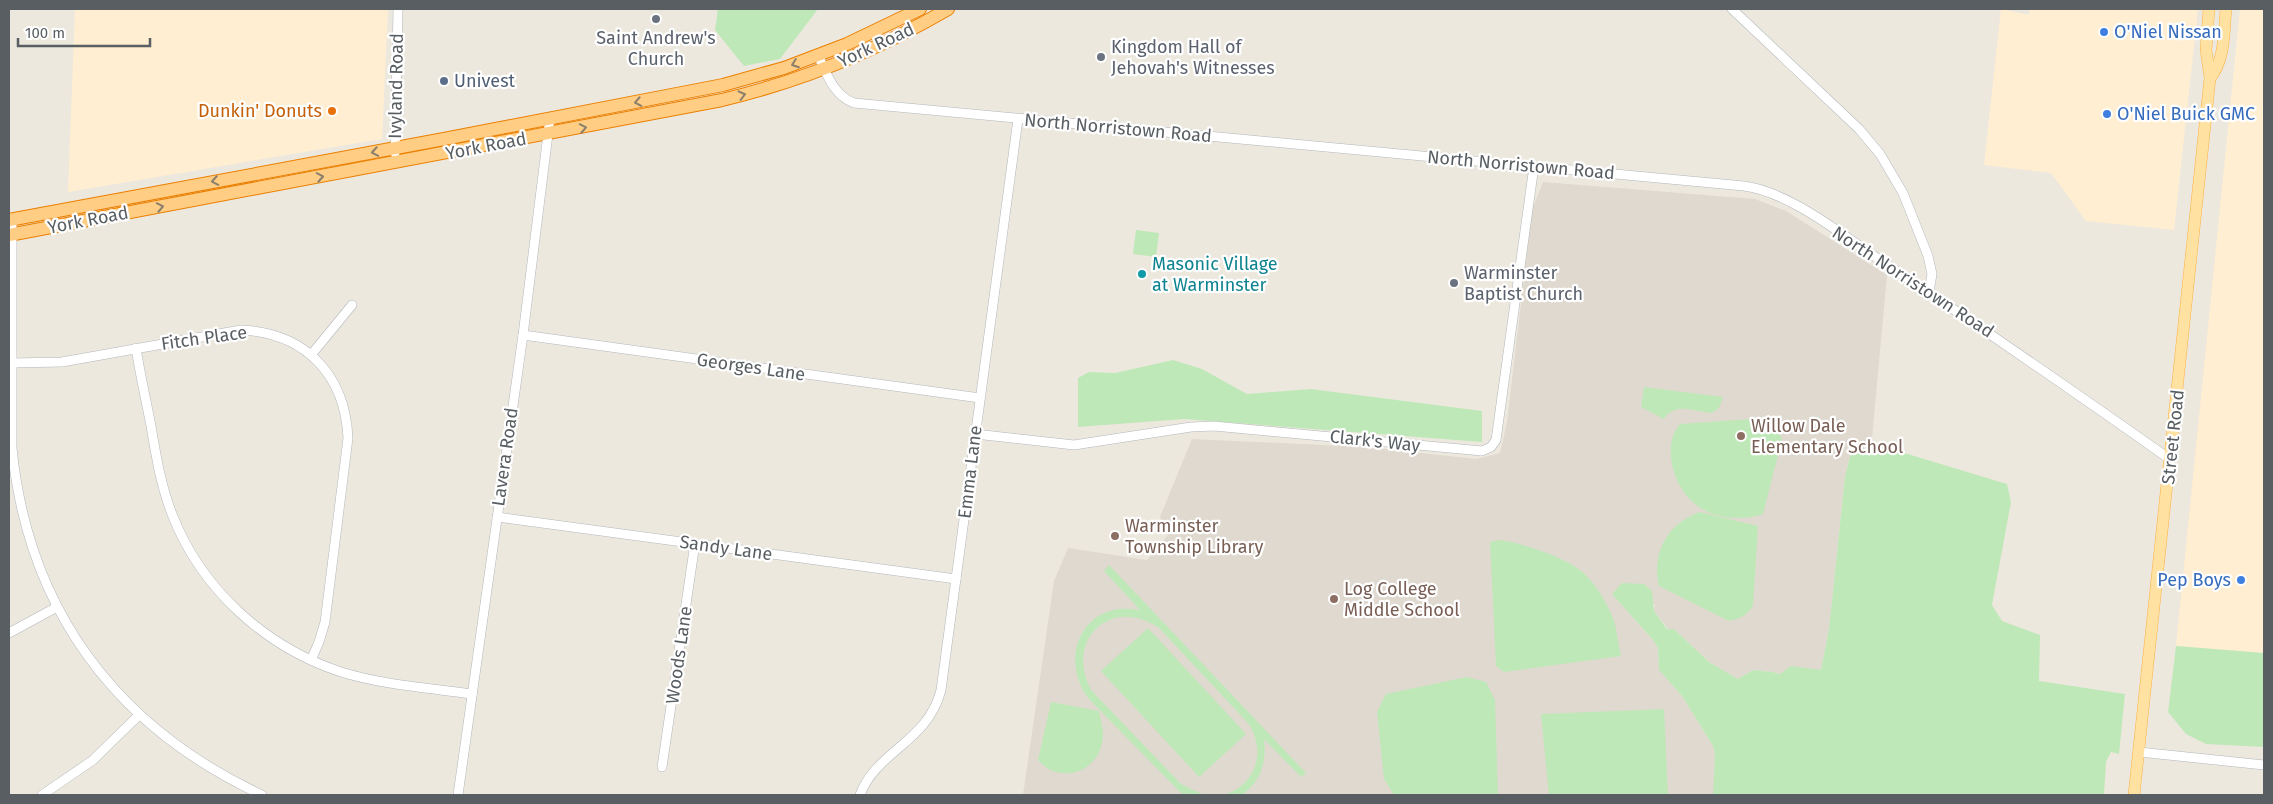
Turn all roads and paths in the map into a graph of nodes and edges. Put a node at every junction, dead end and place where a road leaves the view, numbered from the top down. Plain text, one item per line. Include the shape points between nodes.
1 (398, 9) edge
2 (920, 9) edge
3 (948, 9) edge
4 (1732, 9) edge
5 (2209, 9) edge
6 (2226, 9) edge
7 (818, 55) junction
8 (824, 68) junction
9 (2210, 78) junction
10 (550, 118) junction
11 (1018, 119) junction
12 (549, 134) junction
13 (395, 149) junction
14 (395, 162) junction
15 (1534, 166) junction
16 (10, 220) edge
17 (10, 235) edge
18 (1929, 292) junction
19 (352, 305) dead end
20 (523, 335) junction
21 (136, 348) junction
22 (311, 355) junction
23 (12, 363) junction
24 (980, 398) junction
25 (975, 434) junction
26 (2171, 460) junction
27 (497, 517) junction
28 (695, 543) junction
29 (956, 579) junction
30 (57, 607) junction
31 (9, 633) edge
32 (311, 660) junction
33 (472, 694) junction
34 (139, 715) junction
35 (2139, 752) junction
36 (2264, 765) edge
37 (662, 767) dead end
38 (42, 795) edge
39 (262, 795) edge
40 (458, 795) edge
41 (860, 795) edge
42 (2134, 795) edge

1 - 13 street, Ivyland Road
2 - 7 highway, York Road
3 - 8 highway, York Road via 896,37
4 - 18 street via 1859,129 1880,154 1903,193 1928,256 1932,274
5 - 9 main road, Street Road via 2206,50
6 - 9 main road, Street Road via 2223,48 2216,71
7 - 8 street, North Norristown Road
7 -> 10 highway, York Road via 723,85
8 - 11 street, North Norristown Road via 839,95 854,104
12 -> 8 highway, York Road via 722,100
9 - 26 main road, Street Road
10 - 12 street, Lavera Road
10 - 13 highway, York Road
11 - 15 street, North Norristown Road
11 - 24 street, Emma Lane
12 - 14 highway, York Road
12 - 20 street, Lavera Road
13 - 14 street, Ivyland Road
13 -> 16 highway, York Road
17 -> 14 highway, York Road
15 - 18 street, North Norristown Road via 1768,191
15 - 25 street, Clark's Way via 1496,440 1488,450 1214,426 1074,445
16 - 17 street
17 - 23 street
18 - 26 street, North Norristown Road
19 - 22 street
20 - 24 street, Georges Lane
20 - 27 street, Lavera Road
21 - 22 street, Fitch Place via 251,330 281,338
21 - 23 street, Fitch Place via 62,362
21 - 32 street via 163,487 192,554 240,614 272,638
22 - 32 street, Fitch Place via 324,368 339,393 348,423 348,438 325,622
23 - 30 street via 12,448 19,502 29,542
24 - 25 street, Emma Lane
25 - 29 street, Emma Lane
26 - 35 main road, Street Road
27 - 28 street, Sandy Lane
27 - 33 street, Lavera Road
28 - 29 street, Sandy Lane
28 - 37 street, Woods Lane
29 - 41 street, Emma Lane via 941,690 935,710 927,723 875,770
30 - 31 street
30 - 34 street via 88,657
32 - 33 street via 360,677
33 - 40 street, Lavera Road
34 - 38 street via 86,766
34 - 39 street via 202,764
35 - 36 street
35 - 42 main road, Street Road

